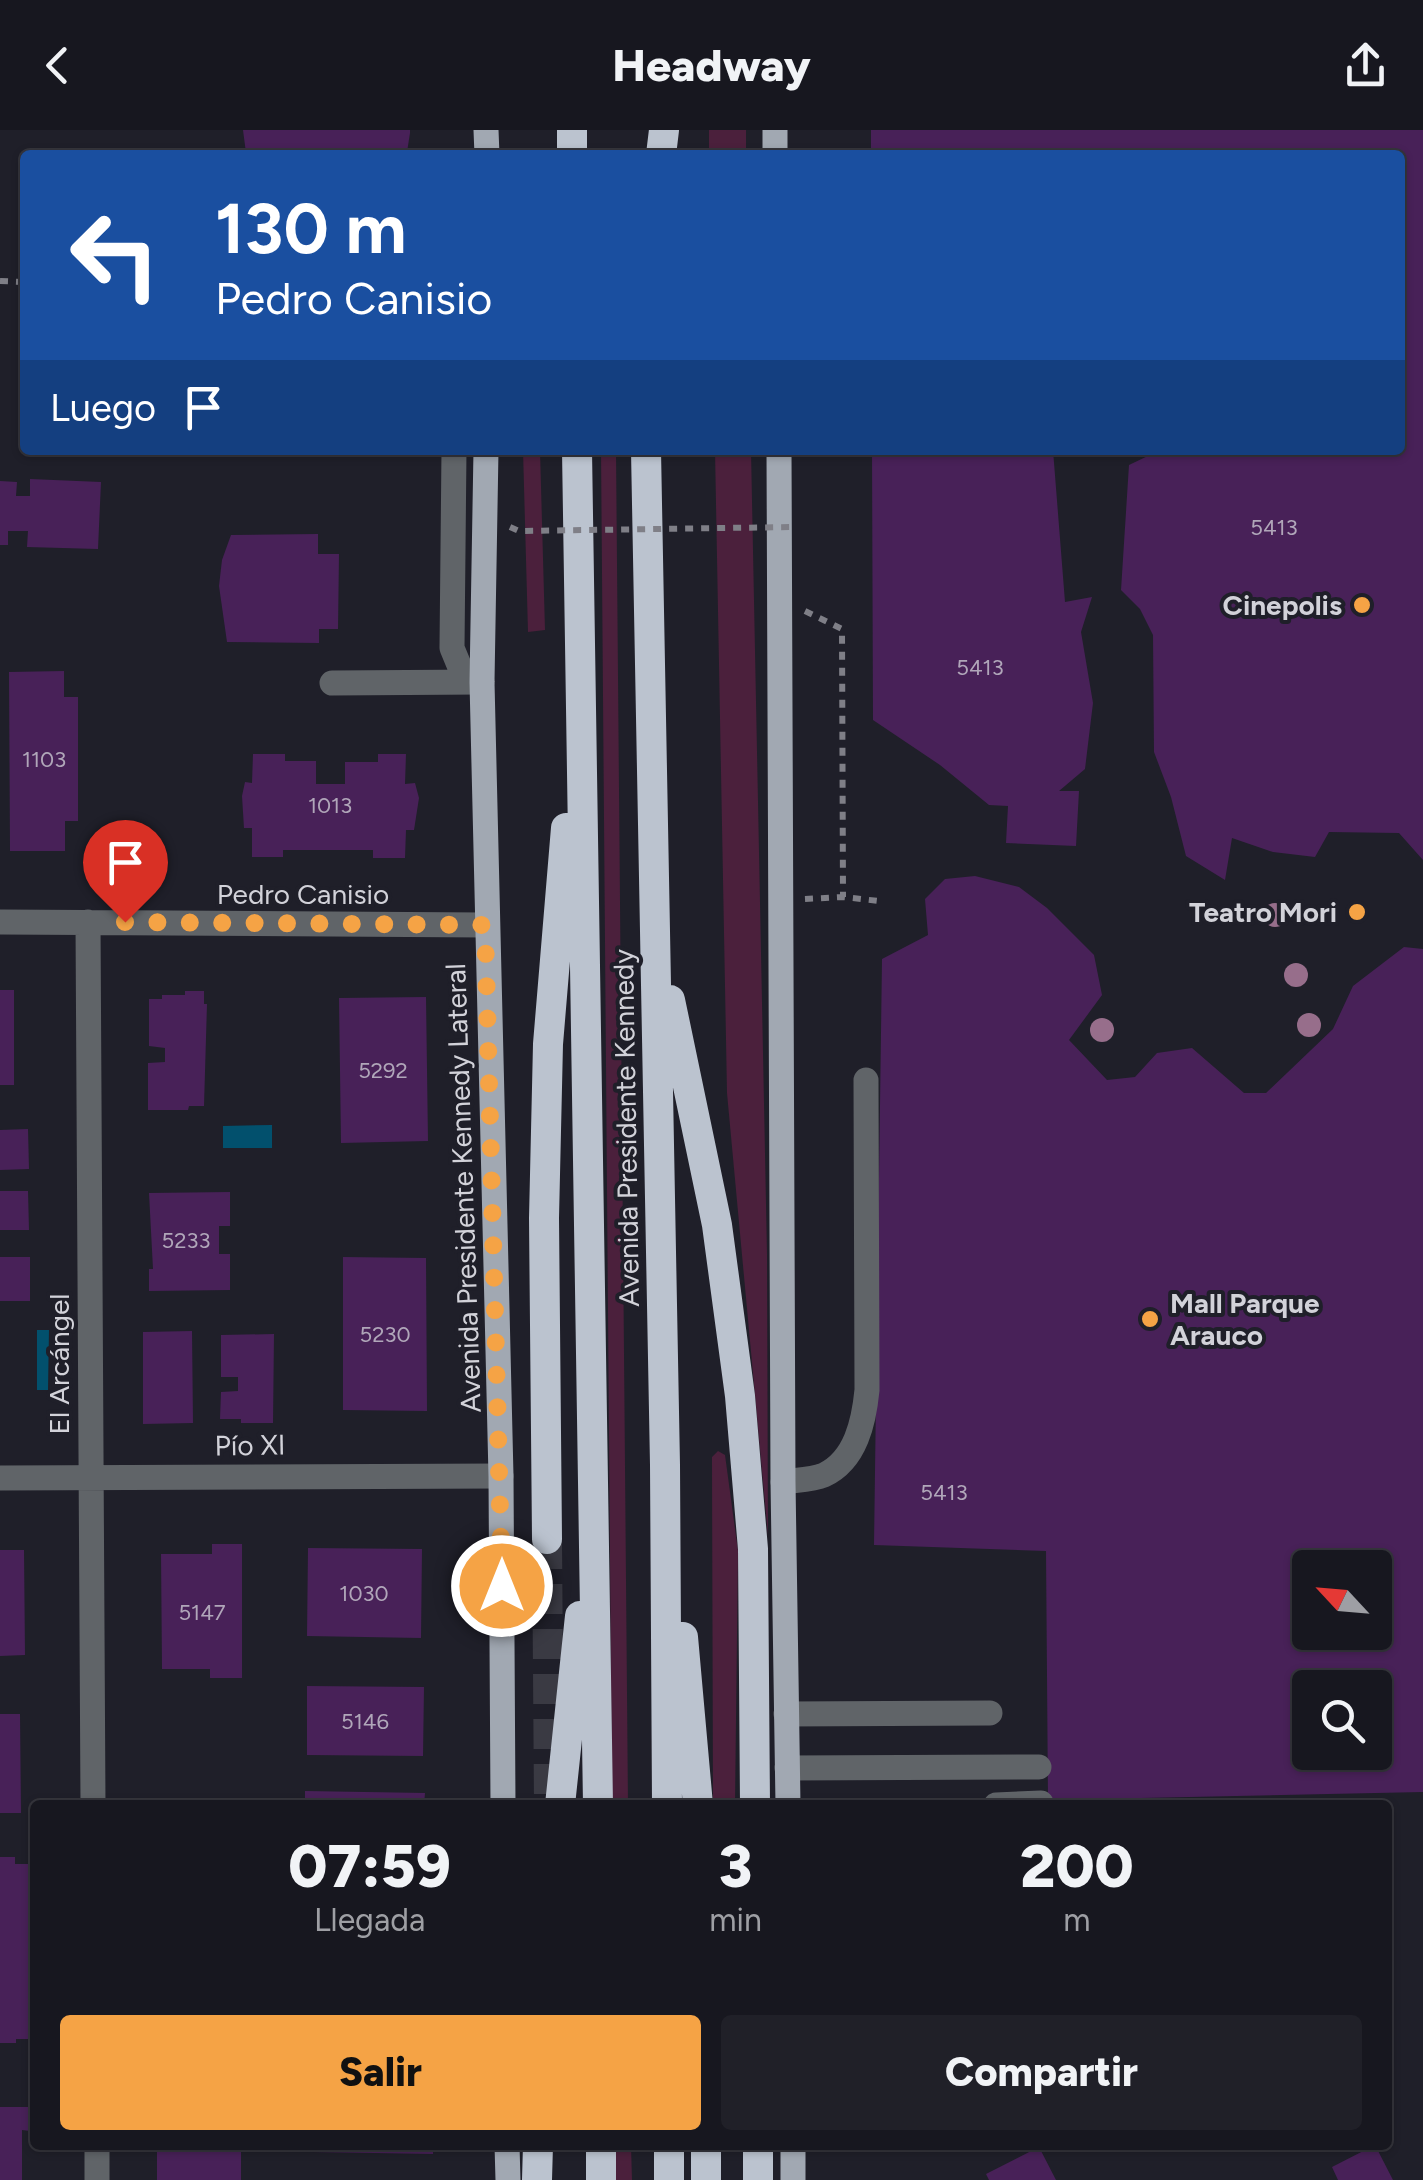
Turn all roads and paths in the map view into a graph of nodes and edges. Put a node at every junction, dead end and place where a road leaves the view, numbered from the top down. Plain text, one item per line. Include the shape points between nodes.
1 (454, 455) edge
2 (486, 455) edge
3 (577, 455) edge
4 (646, 455) edge
5 (779, 455) edge
6 (793, 526) dead end
7 (510, 527) dead end
8 (804, 610) dead end
9 (473, 682) junction
10 (332, 683) dead end
11 (580, 696) junction
12 (843, 897) junction
13 (879, 900) dead end
14 (780, 902) junction
15 (0, 922) edge
16 (88, 922) junction
17 (485, 925) junction
18 (655, 926) junction
19 (866, 1080) dead end
20 (665, 1465) junction
21 (500, 1476) junction
22 (89, 1477) junction
23 (0, 1478) edge
24 (782, 1482) junction
25 (595, 1484) junction
26 (547, 1539) tunnel mouth
27 (990, 1713) dead end
28 (786, 1714) junction
29 (787, 1768) junction
30 (1039, 1768) dead end
31 (93, 1800) edge
32 (503, 1800) edge
33 (561, 1800) edge
34 (598, 1800) edge
35 (667, 1800) edge
36 (698, 1800) edge
37 (755, 1800) edge
38 (788, 1800) edge
39 (97, 2150) edge
40 (507, 2150) edge
41 (538, 2150) edge
42 (601, 2150) edge
43 (669, 2150) edge
44 (706, 2150) edge
45 (758, 2150) edge
46 (792, 2150) edge
47 (97, 2180) edge
48 (508, 2180) edge
49 (537, 2180) edge
50 (601, 2180) edge
51 (669, 2180) edge
52 (706, 2180) edge
53 (758, 2180) edge
54 (793, 2180) edge

1 - 9 street via 452,648
2 - 9 main road, Avenida Presidente Kennedy Lateral
3 - 11 highway, Avenida Presidente Kennedy
4 - 18 highway, Avenida Presidente Kennedy
5 - 14 main road
6 - 7 path, bridge
8 - 12 path via 842,629
9 - 10 street
9 - 17 main road, Avenida Presidente Kennedy Lateral
11 - 25 highway, Avenida Presidente Kennedy
11 - 26 highway via 548,1044
12 - 13 path
12 - 14 path
14 - 24 main road
15 - 16 street, Pedro Canisio
16 - 17 street, Pedro Canisio
16 - 22 street, El Arcángel
17 - 21 main road, Avenida Presidente Kennedy Lateral
18 - 20 highway, Avenida Presidente Kennedy
18 - 37 highway via 717,1225 732,1332 753,1549
19 - 24 street via 862,1426 835,1467 822,1476
20 - 35 highway, Avenida Presidente Kennedy
20 - 36 highway
21 - 22 street, Pío XI
21 - 32 main road, Avenida Presidente Kennedy Lateral
22 - 23 street, Pío XI
22 - 31 street, El Arcángel
24 - 28 main road
25 - 33 highway
25 - 34 highway, Avenida Presidente Kennedy
27 - 28 street
28 - 29 main road
29 - 30 street
29 - 38 main road
39 - 47 street
40 - 48 main road
41 - 49 highway
42 - 50 highway
43 - 51 highway
44 - 52 highway
45 - 53 highway
46 - 54 main road

